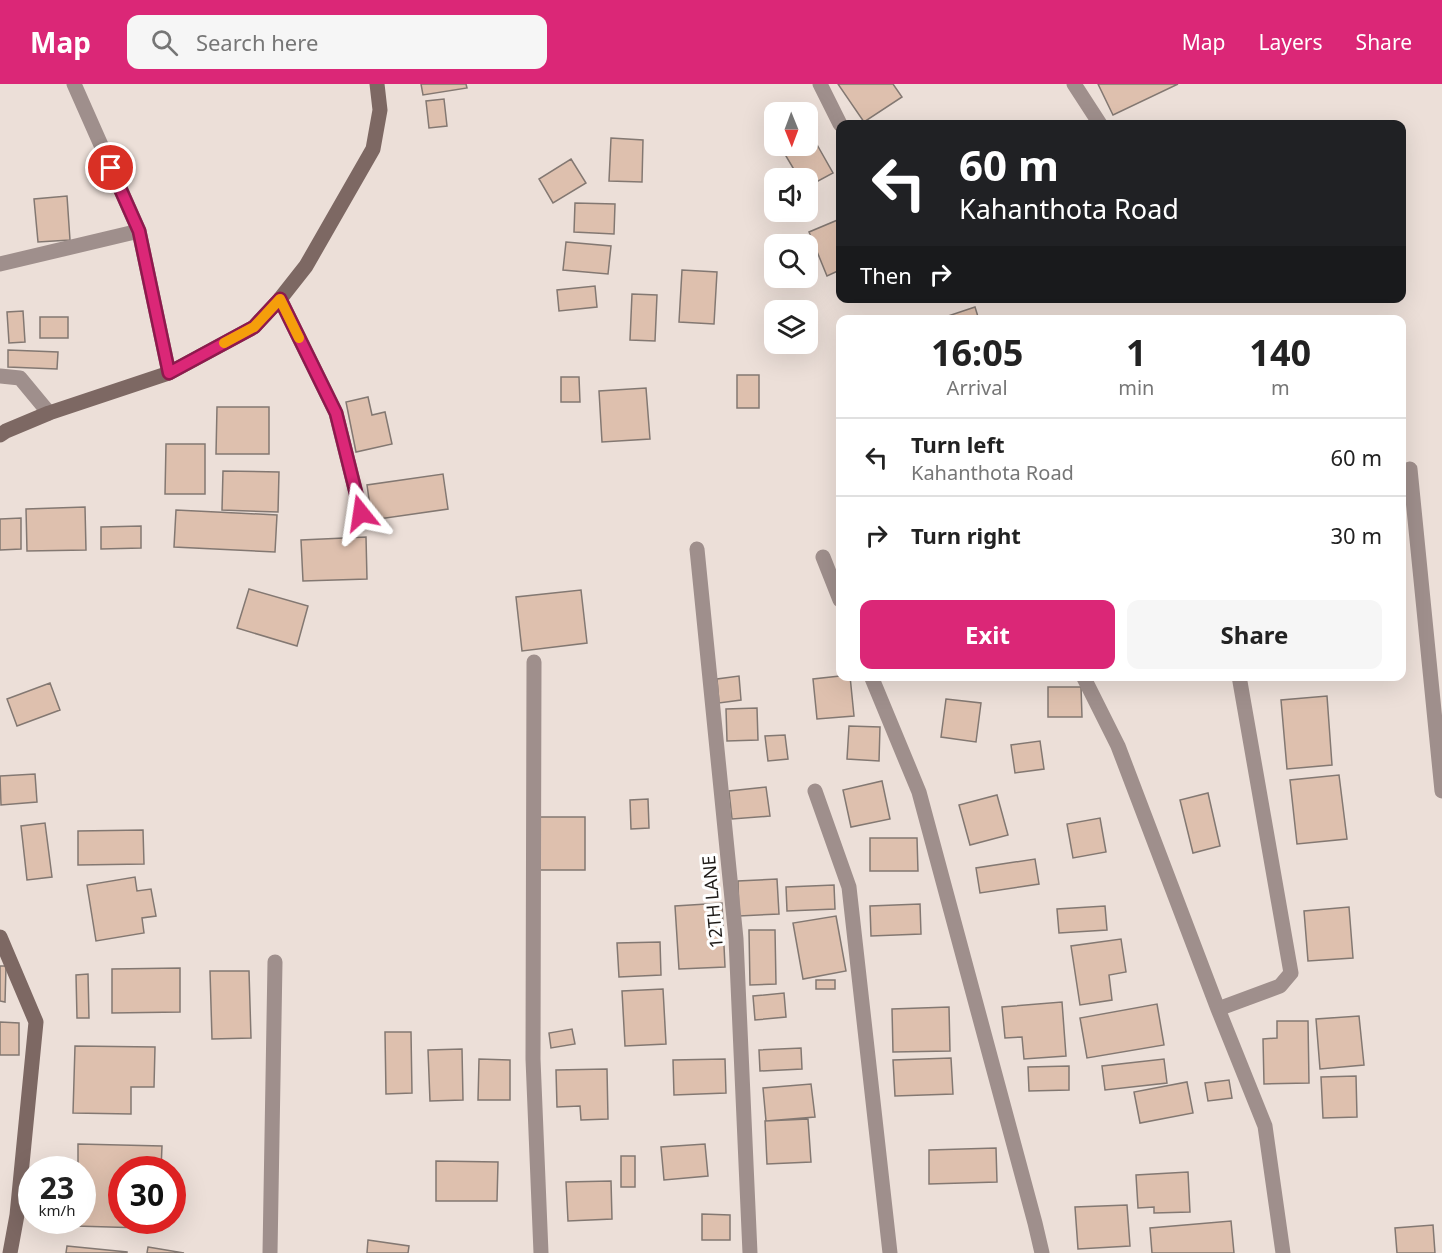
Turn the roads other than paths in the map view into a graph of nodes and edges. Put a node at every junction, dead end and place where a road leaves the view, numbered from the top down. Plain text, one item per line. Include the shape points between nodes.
1 (74, 84) edge
2 (377, 84) edge
3 (820, 84) edge
4 (1074, 84) edge
5 (838, 120) edge
6 (1097, 120) edge
7 (139, 231) junction
8 (0, 264) edge
9 (280, 299) junction
10 (169, 373) junction
11 (0, 376) edge
12 (49, 414) junction
13 (0, 435) edge
14 (1410, 469) dead end
15 (361, 513) dead end
16 (697, 549) dead end
17 (823, 557) dead end
18 (836, 590) edge
19 (534, 662) dead end
20 (874, 681) edge
21 (1086, 681) edge
22 (1240, 681) edge
23 (815, 791) dead end
24 (1442, 791) edge
25 (0, 937) edge
26 (275, 962) dead end
27 (1218, 1009) junction
28 (10, 1253) edge
29 (270, 1253) edge
30 (541, 1253) edge
31 (750, 1253) edge
32 (890, 1253) edge
33 (1042, 1253) edge
34 (1283, 1253) edge

1 - 7 street
2 - 9 main road via 380,110 373,149 306,266
3 - 5 street
4 - 6 street
7 - 8 street
7 - 10 street
9 - 10 main road via 254,327
9 - 15 street via 336,413
10 - 12 main road
11 - 12 street via 20,378
12 - 13 main road
14 - 24 street
16 - 31 street, 12TH LANE via 736,939
17 - 18 street
19 - 30 street via 533,1059
20 - 33 street via 919,792
21 - 27 street via 1118,746
22 - 27 street via 1291,973 1280,986
23 - 32 street via 849,887
25 - 28 main road via 36,1022
26 - 29 street
27 - 34 street via 1265,1126

